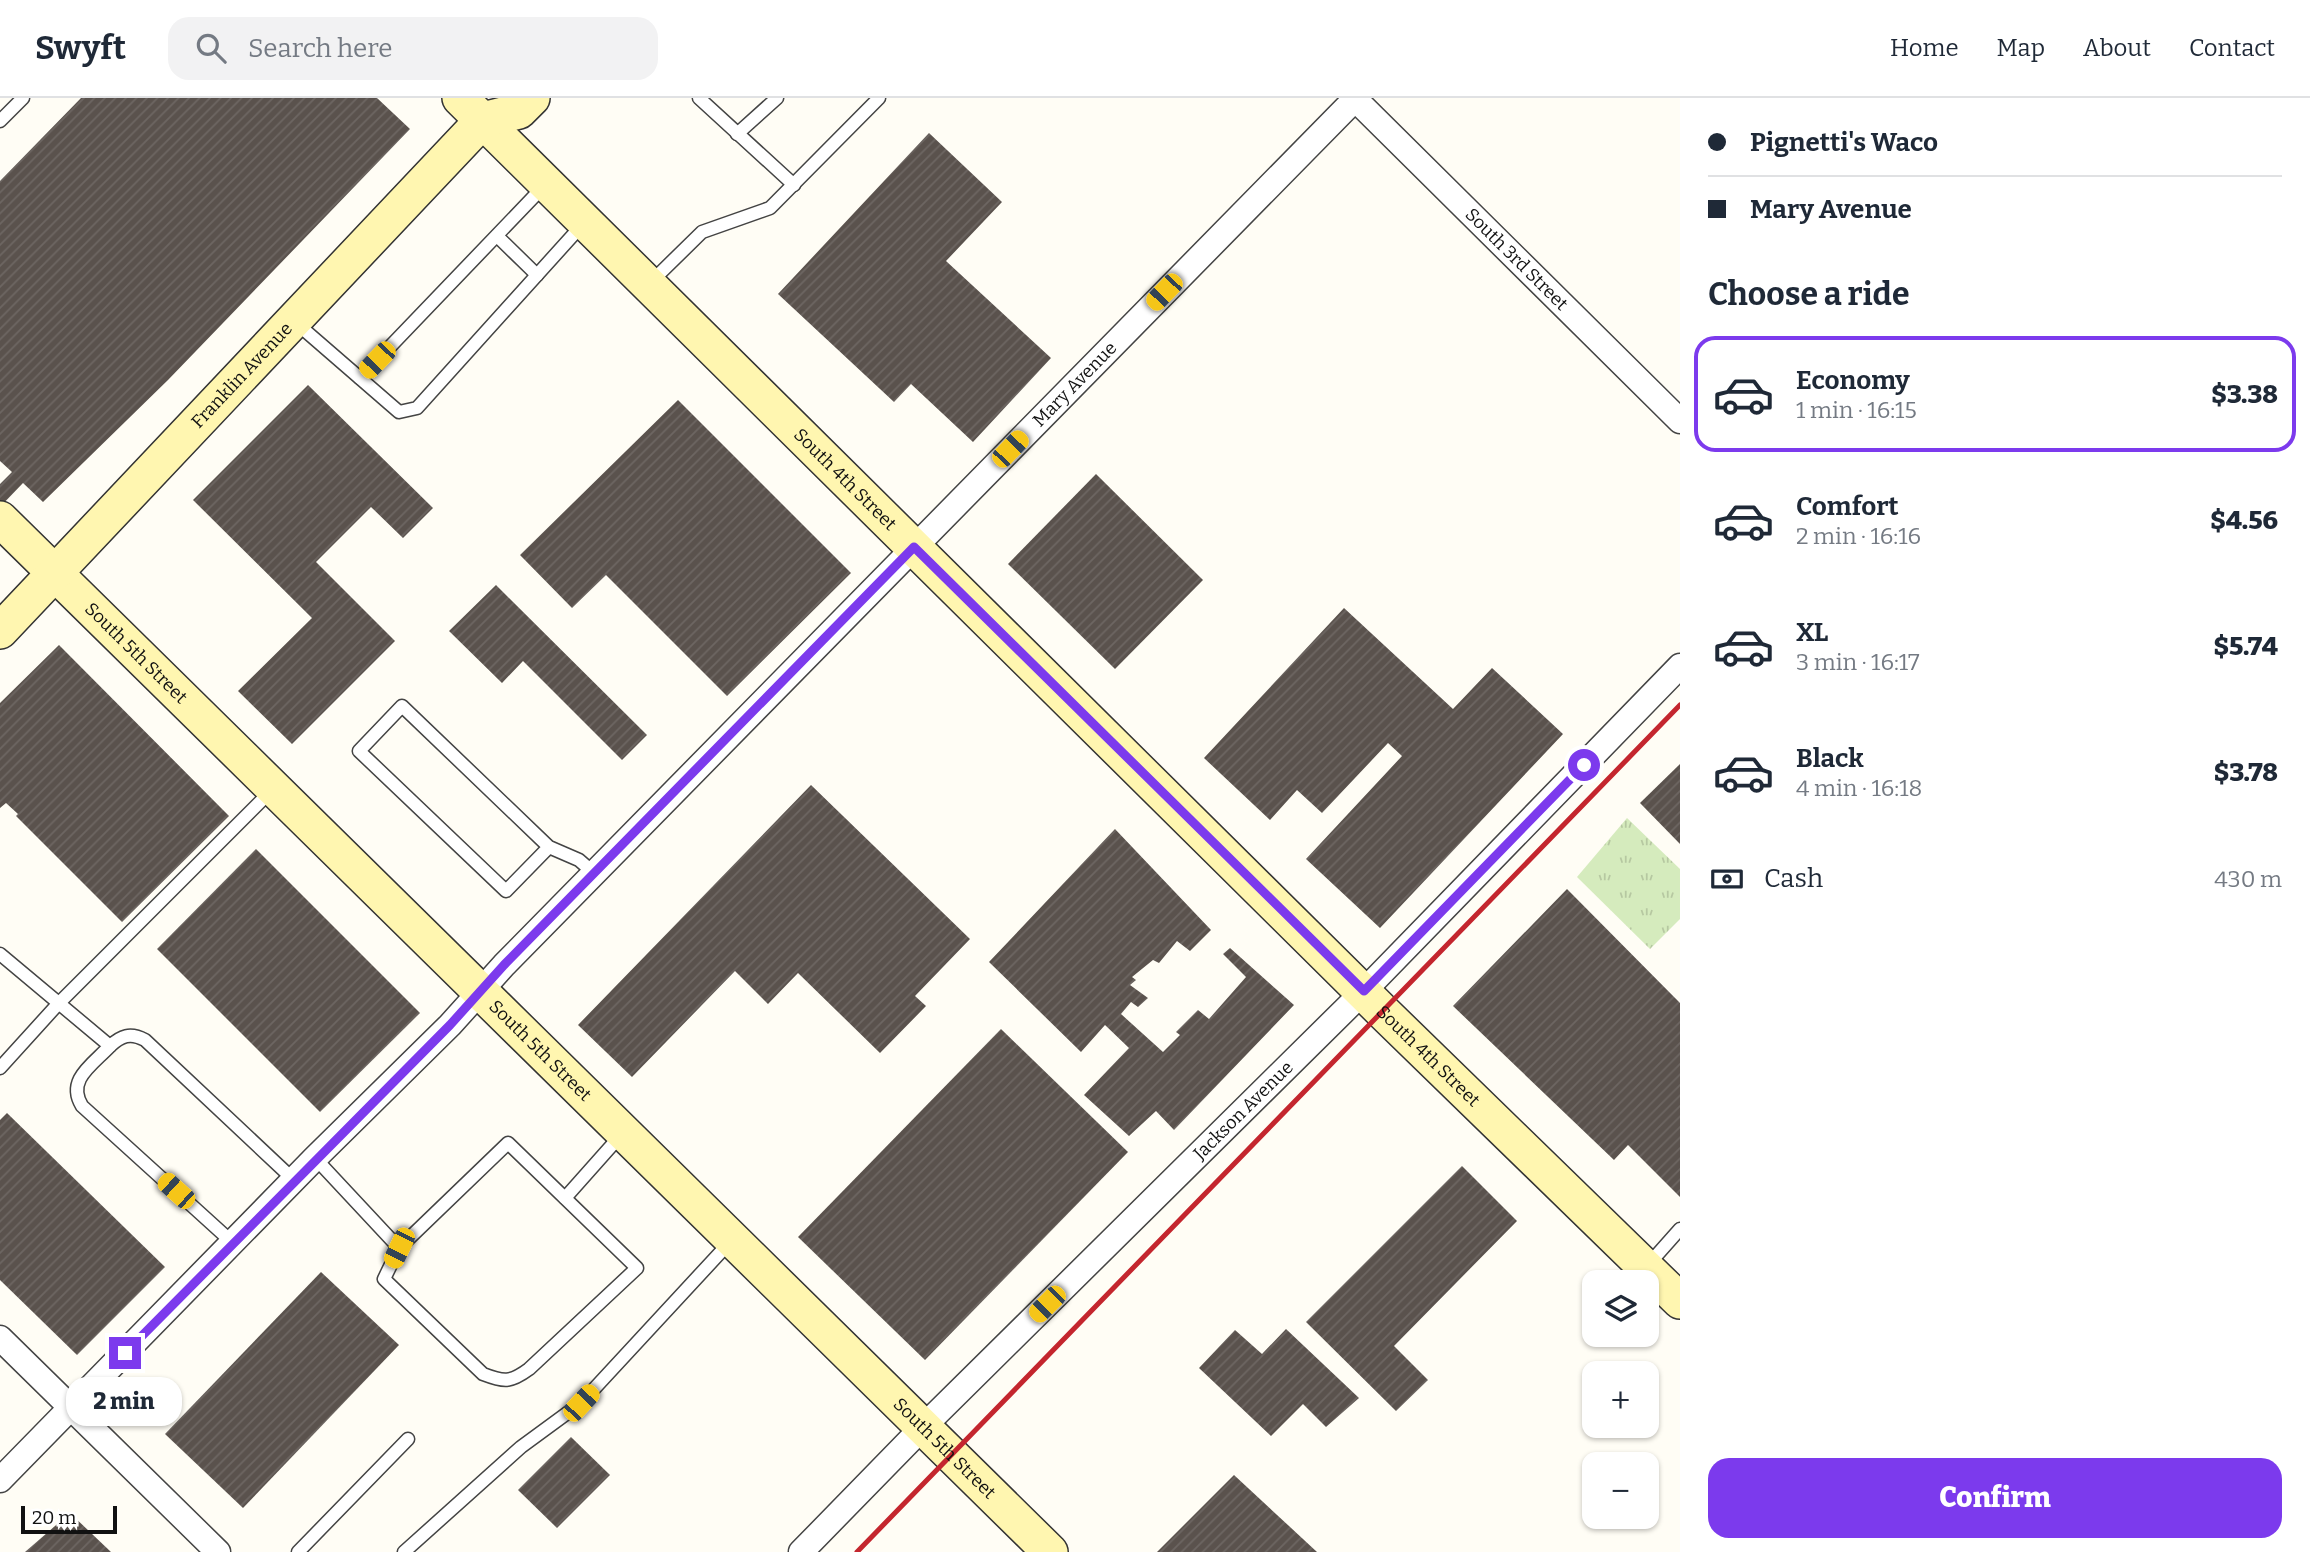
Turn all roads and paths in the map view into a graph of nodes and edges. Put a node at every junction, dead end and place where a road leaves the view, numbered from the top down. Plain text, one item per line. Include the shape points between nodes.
1 (23, 98) edge
2 (532, 98) edge
3 (699, 98) edge
4 (777, 98) edge
5 (879, 98) edge
6 (1355, 98) edge
7 (475, 105) edge
8 (0, 121) edge
9 (737, 134) junction
10 (547, 182) junction
11 (794, 185) junction
12 (585, 222) junction
13 (497, 236) junction
14 (537, 275) junction
15 (648, 284) junction
16 (294, 321) junction
17 (360, 378) junction
18 (1680, 421) edge
19 (0, 519) edge
20 (914, 547) junction
21 (56, 573) junction
22 (0, 631) edge
23 (1680, 666) edge
24 (274, 788) junction
25 (549, 847) junction
26 (594, 874) junction
27 (0, 954) edge
28 (480, 990) junction
29 (1364, 991) junction
30 (58, 1004) junction
31 (110, 1046) junction
32 (0, 1068) edge
33 (624, 1131) junction
34 (315, 1158) junction
35 (294, 1180) junction
36 (565, 1198) junction
37 (1680, 1229) edge
38 (733, 1239) junction
39 (233, 1243) junction
40 (399, 1248) junction
41 (1646, 1268) junction
42 (1680, 1301) edge
43 (0, 1338) edge
44 (71, 1408) junction
45 (923, 1427) junction
46 (408, 1439) dead end
47 (0, 1480) edge
48 (218, 1552) edge
49 (298, 1552) edge
50 (404, 1552) edge
51 (802, 1552) edge
52 (1050, 1552) edge

1 - 8 lane
2 - 7 street via 519,111
3 - 9 lane
4 - 9 lane
5 - 11 lane
6 - 18 street, South 3rd Street
6 - 20 street, Mary Avenue
7 - 10 street, South 4th Street
7 - 16 street, Franklin Avenue
9 - 11 lane
10 - 12 street, South 4th Street
10 - 13 lane
11 - 15 lane via 770,208 702,232
12 - 14 lane
12 - 15 street, South 4th Street
13 - 14 lane
13 - 17 lane
14 - 17 lane via 417,408 400,412
15 - 20 street, South 4th Street
16 - 17 lane
16 - 21 street, Franklin Avenue
19 - 21 street, South 5th Street
20 - 26 street, Mary Avenue
20 - 29 street, South 4th Street
21 - 22 street, Franklin Avenue
21 - 24 street, South 5th Street
23 - 29 street, Jackson Avenue
24 - 28 street, South 5th Street
24 - 30 lane
25 - 25 lane via 402,706 359,751 506,891
25 - 26 lane via 579,860
26 - 28 street, Mary Avenue
27 - 30 lane
28 - 33 street, South 5th Street
28 - 34 street, Mary Avenue
29 - 41 street, South 4th Street
29 - 45 street, Jackson Avenue
30 - 31 lane
30 - 32 lane
31 - 35 lane via 121,1036 145,1040
31 - 39 lane via 81,1077 75,1086 76,1097
33 - 36 lane
33 - 38 street, South 5th Street
34 - 35 street, Mary Avenue
34 - 40 lane
35 - 39 street, Mary Avenue
36 - 40 lane via 508,1143
36 - 40 lane via 637,1268 514,1380 483,1374 384,1279
37 - 41 lane
38 - 45 street, South 5th Street
38 - 50 lane via 581,1403 521,1447
39 - 44 street, Mary Avenue
41 - 42 street, South 4th Street
43 - 44 street
44 - 47 street, Mary Avenue
44 - 48 street
45 - 51 street, Jackson Avenue
45 - 52 street, South 5th Street
46 - 49 lane

